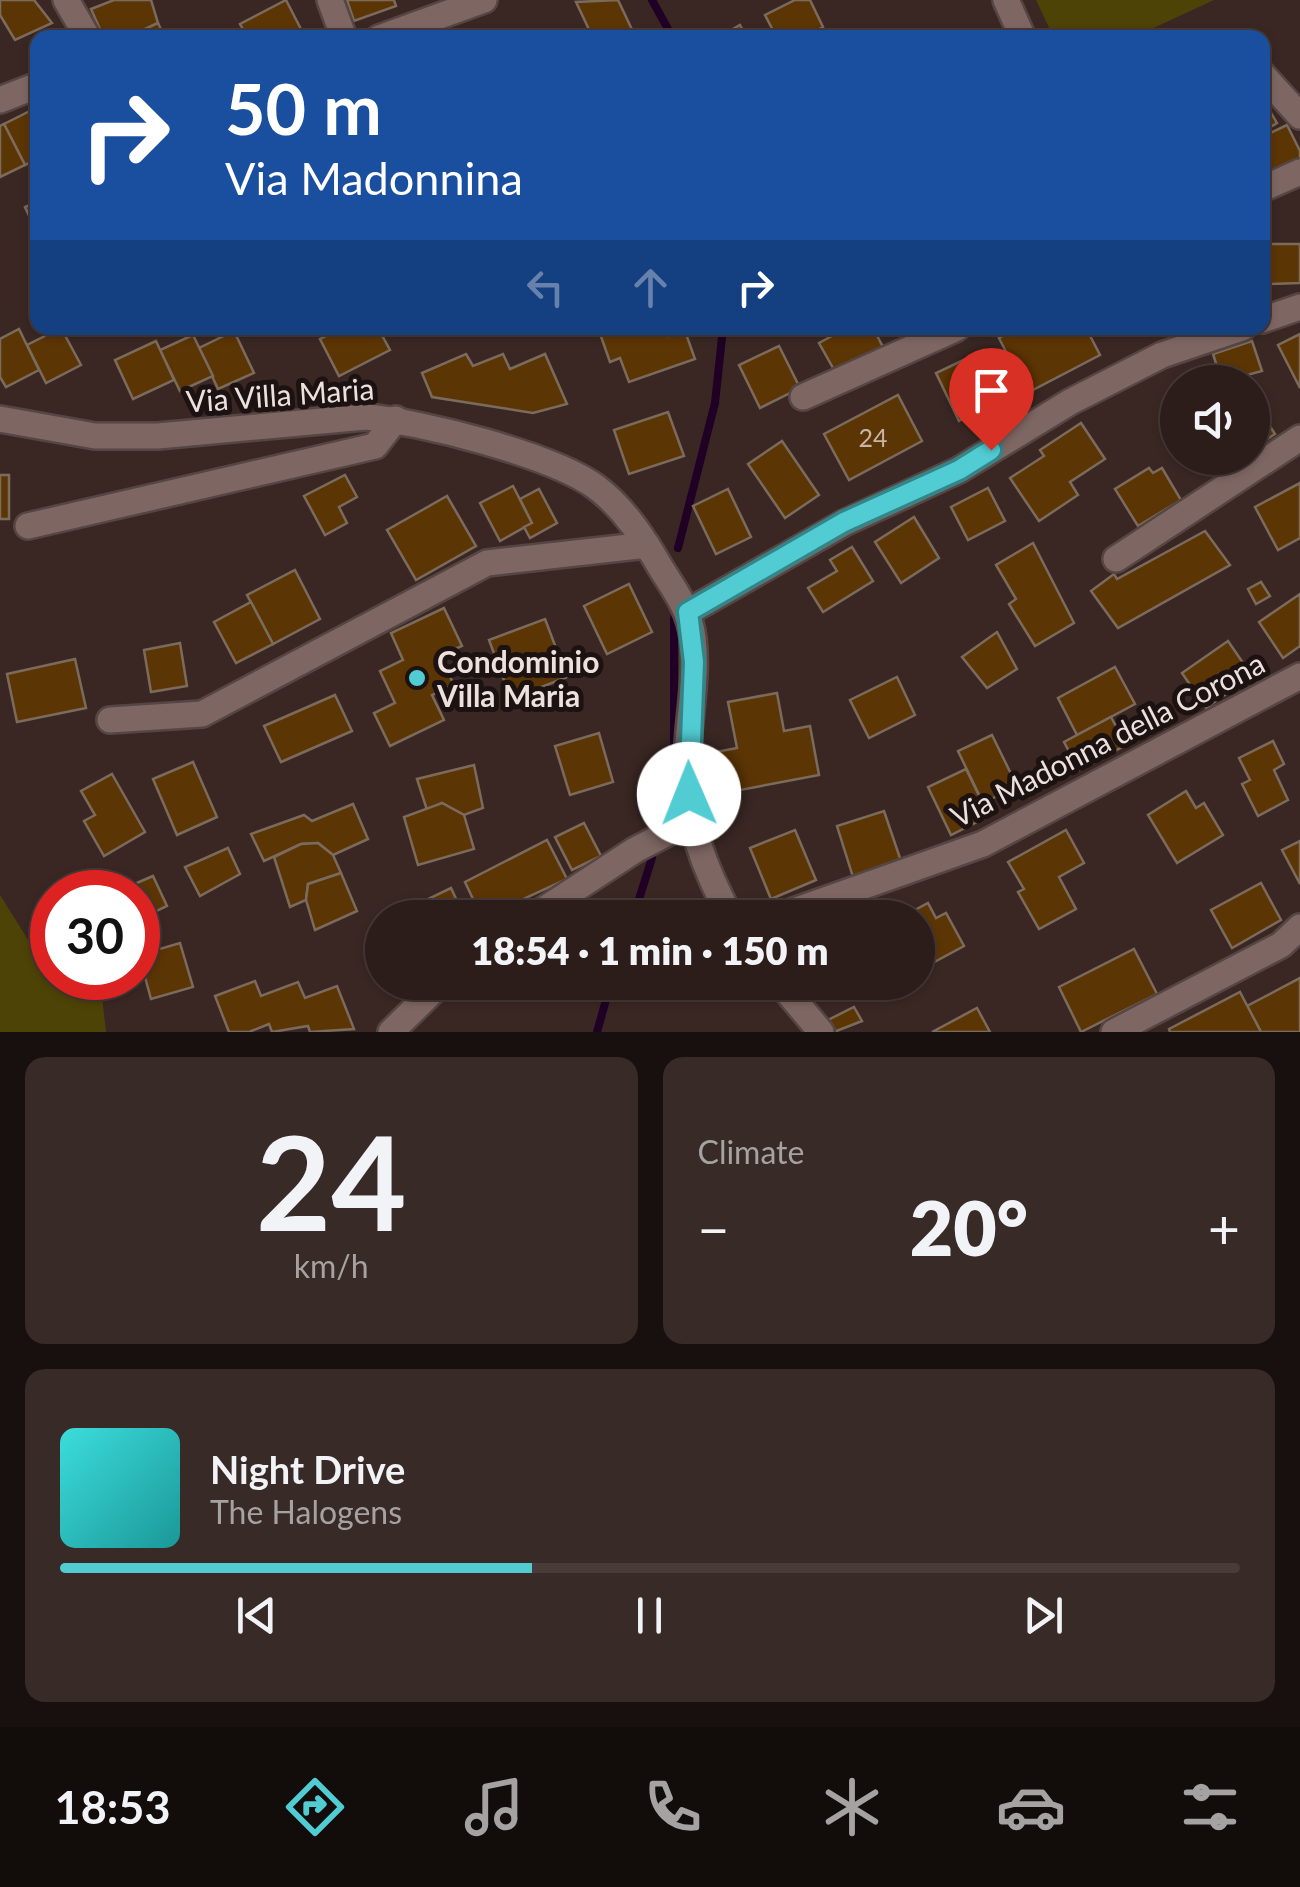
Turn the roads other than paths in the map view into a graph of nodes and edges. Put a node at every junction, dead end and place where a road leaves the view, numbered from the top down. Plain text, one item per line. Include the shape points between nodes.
1 (66, 0) edge
2 (330, 0) edge
3 (484, 0) edge
4 (998, 6) edge
5 (83, 30) edge
6 (341, 30) edge
7 (401, 30) edge
8 (1017, 30) edge
9 (1270, 83) edge
10 (30, 88) edge
11 (0, 100) edge
12 (1300, 116) edge
13 (1300, 172) edge
14 (1270, 185) edge
15 (1300, 307) edge
16 (1270, 317) edge
17 (942, 335) edge
18 (1222, 335) edge
19 (803, 398) dead end
20 (396, 419) junction
21 (0, 420) edge
22 (1300, 438) edge
23 (28, 526) dead end
24 (647, 545) junction
25 (1116, 559) dead end
26 (688, 612) junction
27 (1300, 676) edge
28 (110, 720) dead end
29 (691, 820) junction
30 (559, 900) edge
31 (721, 900) edge
32 (825, 900) edge
33 (1300, 927) edge
34 (424, 1000) edge
35 (794, 1000) edge
36 (391, 1032) edge
37 (821, 1032) edge
38 (1114, 1032) edge

1 - 5 street
2 - 6 street
3 - 7 street
4 - 8 street
9 - 12 street
10 - 11 street
13 - 14 street
15 - 16 street
17 - 19 street
18 - 26 street via 1070,402 959,470 844,522
20 - 21 street, Via Villa Maria via 158,436 95,436
20 - 23 street via 375,446
20 - 24 street, Via Villa Maria via 542,462 593,485
22 - 25 street
24 - 26 street, Via Villa Maria
24 - 28 street via 488,563 202,714
26 - 29 street, Via Villa Maria via 694,662 686,768
27 - 32 street, Via Madonna della Corona via 983,844
29 - 30 street
29 - 31 street, Via Villa Maria
33 - 38 street via 1281,946
34 - 36 street
35 - 37 street

